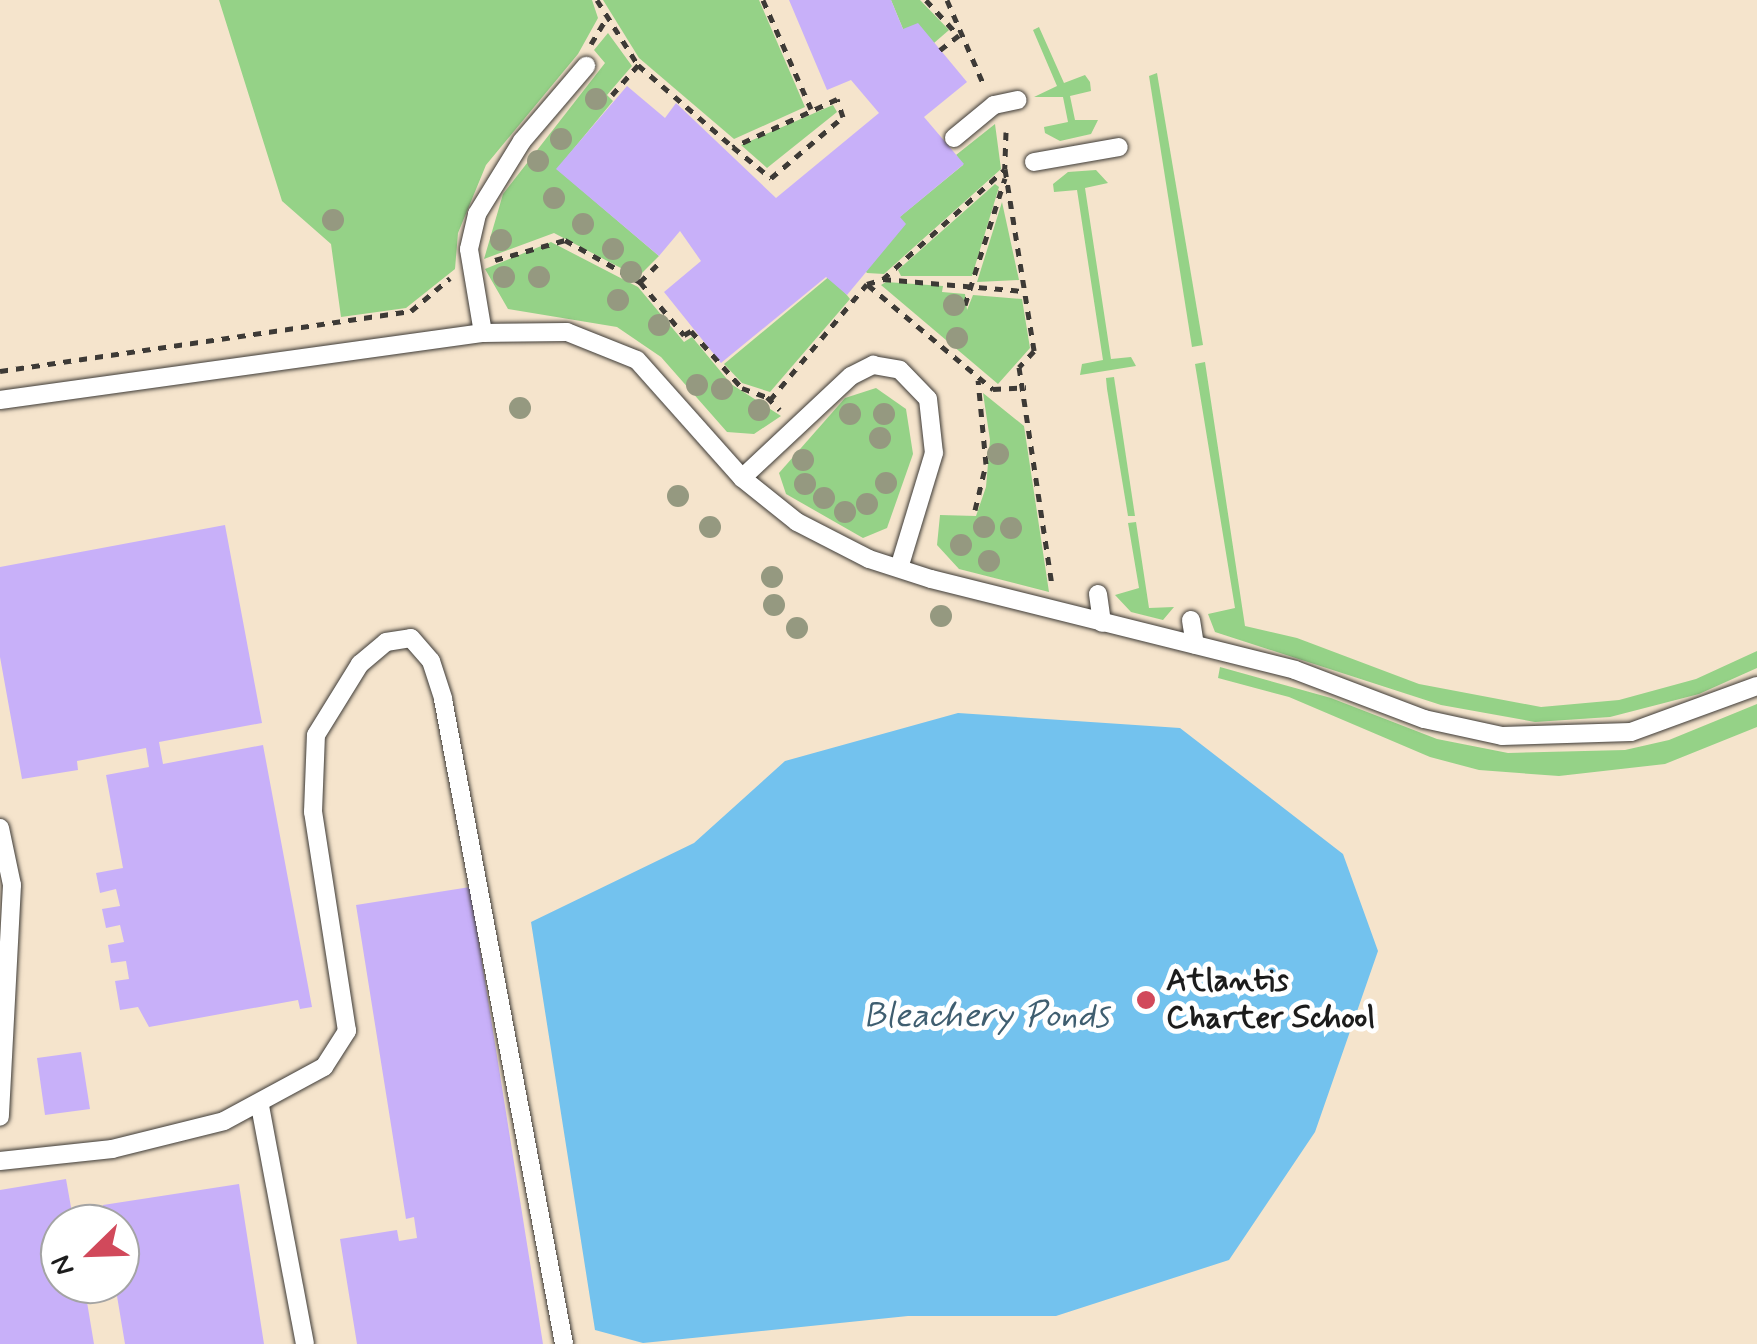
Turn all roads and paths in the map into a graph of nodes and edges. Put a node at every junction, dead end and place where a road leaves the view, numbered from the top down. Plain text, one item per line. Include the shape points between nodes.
1 (597, 0) edge
2 (764, 0) edge
3 (926, 0) edge
4 (947, 0) edge
5 (960, 34) junction
6 (980, 48) dead end
7 (940, 50) dead end
8 (970, 52) junction
9 (638, 65) junction
10 (586, 66) dead end
11 (980, 92) dead end
12 (612, 95) dead end
13 (1017, 100) dead end
14 (811, 109) junction
15 (1006, 132) dead end
16 (954, 138) dead end
17 (733, 147) junction
18 (1119, 147) dead end
19 (1034, 162) dead end
20 (1006, 172) junction
21 (661, 261) dead end
22 (487, 262) dead end
23 (452, 276) dead end
24 (883, 279) junction
25 (640, 282) junction
26 (868, 284) junction
27 (972, 286) junction
28 (1024, 291) junction
29 (966, 305) dead end
30 (482, 332) junction
31 (0, 372) edge
32 (978, 377) junction
33 (1024, 387) junction
34 (0, 400) edge
35 (770, 400) junction
36 (783, 414) dead end
37 (742, 478) junction
38 (974, 510) dead end
39 (899, 568) junction
40 (1054, 592) dead end
41 (1098, 594) dead end
42 (1191, 620) dead end
43 (1102, 623) junction
44 (1195, 645) junction
45 (1757, 686) edge
46 (0, 828) edge
47 (260, 1106) junction
48 (0, 1117) edge
49 (0, 1161) edge
50 (306, 1344) edge
51 (564, 1344) edge

1 - 9 path
2 - 14 path
3 - 5 path
4 - 5 path
5 - 7 path
5 - 8 path
6 - 8 path
8 - 11 path via 984,84
9 - 12 path
9 - 17 path
10 - 30 lane via 522,141 477,214 469,249
13 - 16 lane via 994,106
14 - 17 path
14 - 17 path via 837,99 843,117 771,178
15 - 20 path
18 - 19 lane
20 - 24 path
20 - 27 path
20 - 28 path
21 - 25 path
22 - 25 path via 558,238
23 - 31 path via 411,312
24 - 26 path
24 - 27 path
25 - 35 path via 742,388
26 - 32 path
26 - 35 path
27 - 28 path
27 - 29 path
28 - 33 path via 1034,352 1018,367
30 - 34 lane
30 - 37 lane via 567,332 616,348 656,378
32 - 33 path via 992,389
32 - 38 path via 986,464
33 - 40 path
35 - 36 path
37 - 39 lane via 831,541
37 - 39 lane via 851,376 873,365 900,370 928,399 934,452
39 - 43 lane
41 - 43 lane
42 - 44 lane
43 - 44 lane
44 - 45 lane via 1295,670 1424,719 1502,736 1631,732
46 - 48 lane via 12,886
47 - 49 lane via 112,1149
47 - 50 lane
47 - 51 lane via 324,1067 347,1031 313,812 316,735 360,664 386,642 411,638 430,660 443,699

